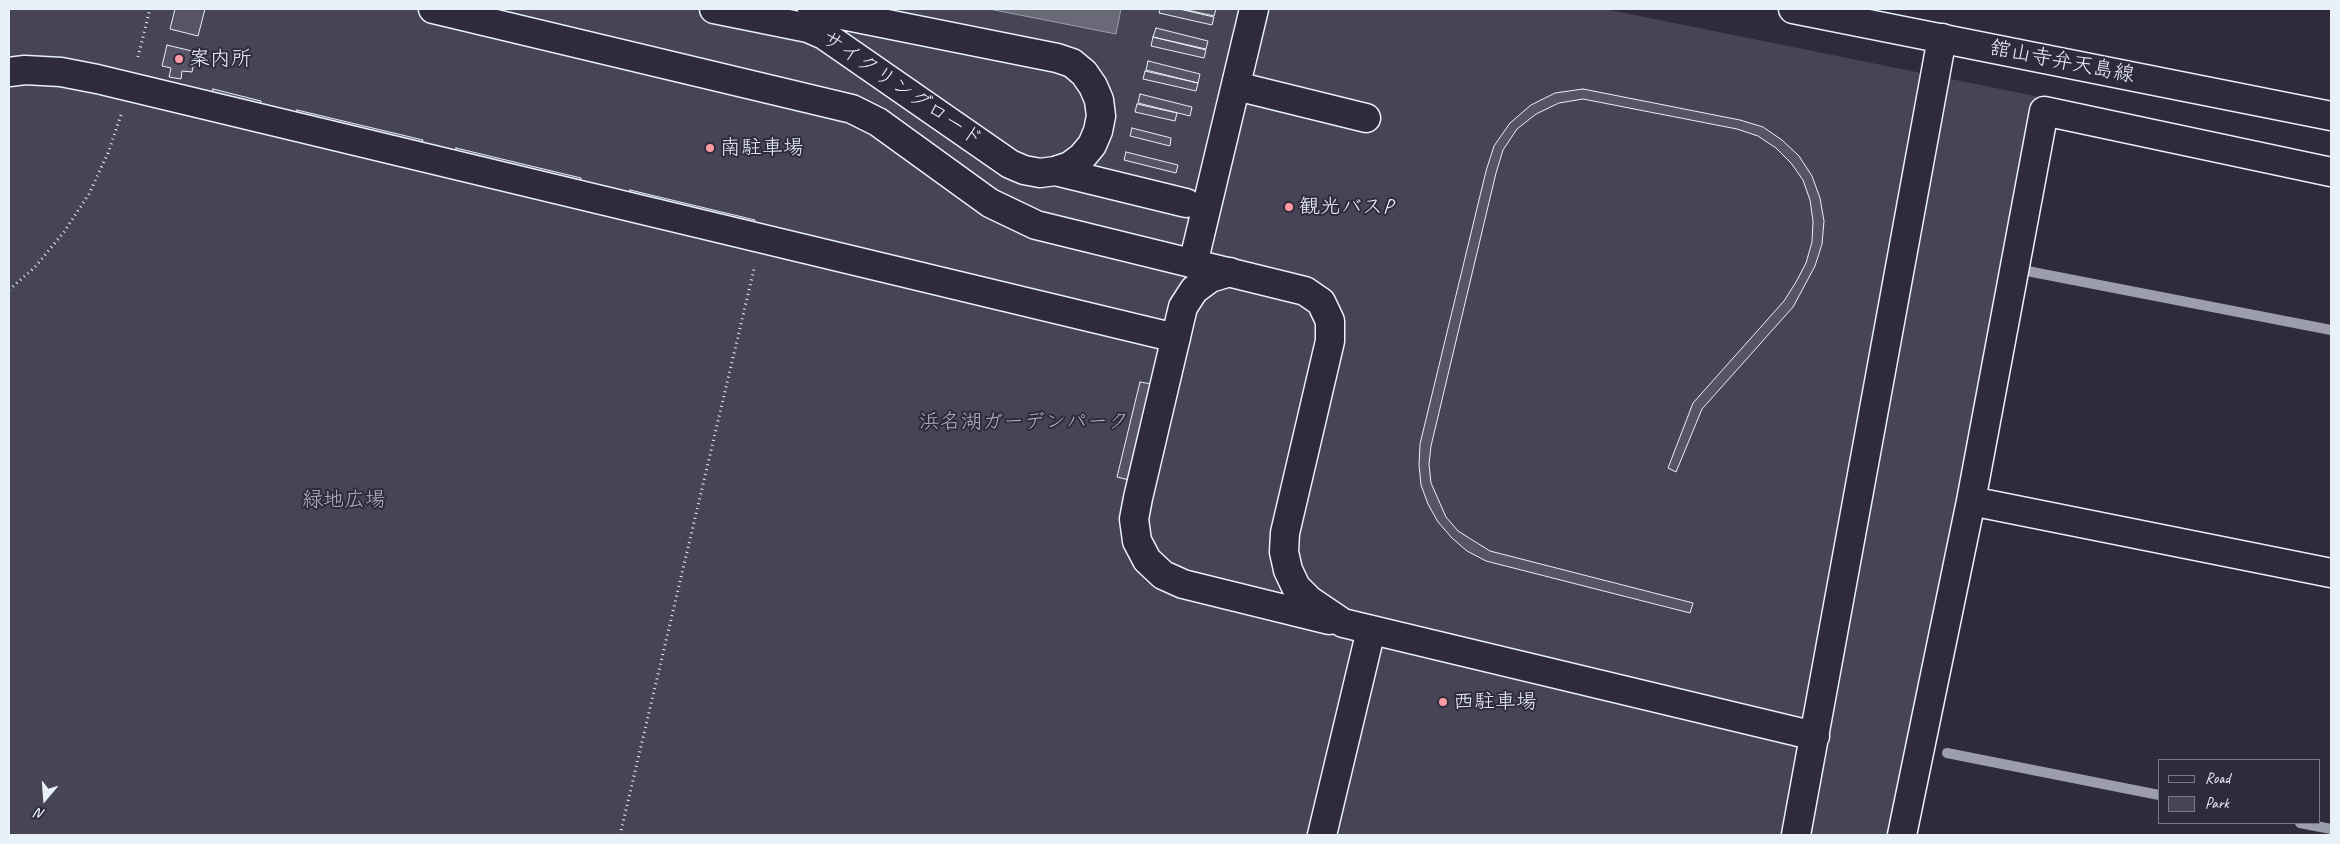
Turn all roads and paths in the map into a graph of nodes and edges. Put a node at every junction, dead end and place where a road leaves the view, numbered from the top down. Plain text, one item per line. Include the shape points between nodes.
1 (150, 9) edge
2 (433, 9) edge
3 (714, 9) edge
4 (812, 9) edge
5 (1254, 9) edge
6 (1793, 9) edge
7 (1942, 38) junction
8 (9, 72) edge
9 (1236, 86) junction
10 (131, 87) junction
11 (2331, 116) edge
12 (1366, 118) dead end
13 (1055, 171) junction
14 (2331, 172) edge
15 (1186, 203) dead end
16 (762, 238) junction
17 (1193, 264) junction
18 (1230, 272) junction
19 (9, 290) edge
20 (1176, 338) junction
21 (1972, 502) junction
22 (2331, 573) edge
23 (1343, 623) junction
24 (1371, 630) junction
25 (1815, 736) junction
26 (620, 835) edge
27 (1322, 835) edge
28 (1796, 835) edge
29 (1902, 835) edge

1 - 10 path
2 - 17 street via 852,109 878,122 990,203 1014,216 1070,234
3 - 13 street, サイクリングロード via 808,28 824,35 1010,164 1040,173
4 - 13 street, サイクリングロード via 1057,58 1072,64 1093,86 1101,116 1092,145 1082,157
5 - 9 street
6 - 7 street, 舘山寺弁天島線
7 - 11 street, 舘山寺弁天島線
7 - 25 street
8 - 10 street via 61,72
9 - 12 street
9 - 17 street
10 - 16 street
10 - 19 path via 108,153 88,194 64,232
13 - 15 street, サイクリングロード
14 - 21 street via 2044,111
16 - 20 street
16 - 26 path
17 - 18 street
18 - 20 street via 1210,278 1194,290 1183,307
18 - 23 street via 1304,291 1321,302 1330,321 1330,340 1284,533 1284,552 1296,586 1309,600
20 - 23 street via 1134,520 1137,540 1147,560 1163,575 1183,584
21 - 22 street
21 - 29 street
23 - 24 street
24 - 25 street
24 - 27 street
25 - 28 street

